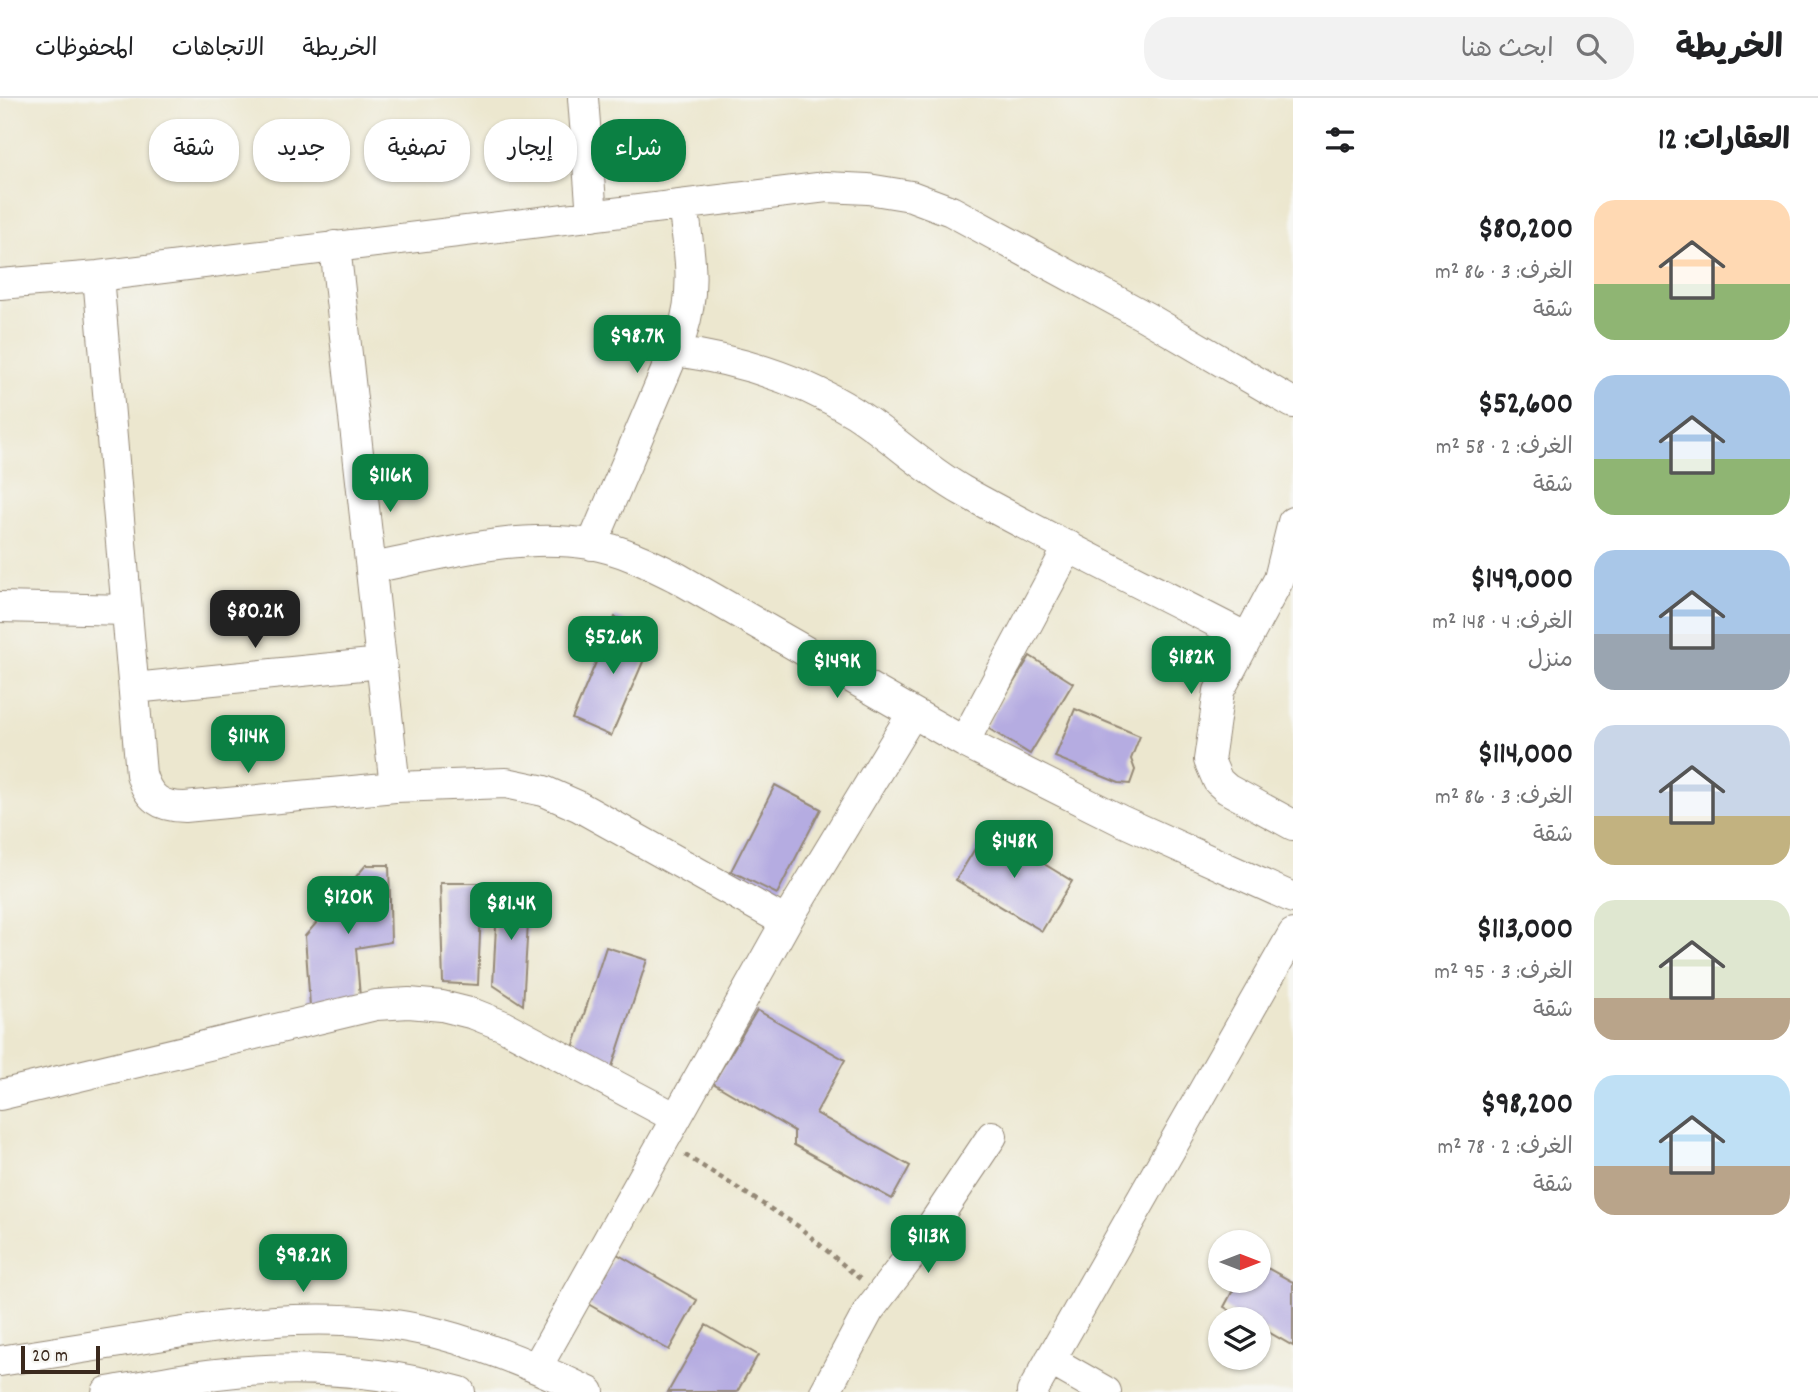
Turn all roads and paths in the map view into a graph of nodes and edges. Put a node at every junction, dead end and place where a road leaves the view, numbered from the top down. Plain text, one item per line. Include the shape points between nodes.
1 (583, 98) edge
2 (683, 205) junction
3 (592, 216) junction
4 (335, 246) junction
5 (98, 276) junction
6 (0, 284) edge
7 (675, 351) junction
8 (1293, 403) edge
9 (1293, 522) edge
10 (592, 545) junction
11 (1069, 546) junction
12 (371, 568) junction
13 (0, 607) edge
14 (127, 610) junction
15 (1247, 638) junction
16 (381, 663) junction
17 (134, 688) junction
18 (912, 714) junction
19 (964, 742) junction
20 (395, 787) junction
21 (1293, 825) edge
22 (1293, 898) edge
23 (786, 922) junction
24 (1293, 934) edge
25 (0, 1095) edge
26 (670, 1130) junction
27 (992, 1136) dead end
28 (878, 1296) junction
29 (1050, 1360) junction
30 (0, 1361) edge
31 (537, 1367) junction
32 (112, 1392) edge
33 (460, 1392) edge
34 (589, 1392) edge
35 (825, 1392) edge
36 (1032, 1392) edge
37 (1106, 1392) edge

1 - 3 street
2 - 3 street
2 - 7 street via 691,293
2 - 8 street via 826,187 911,196 951,211
3 - 4 street
4 - 5 street
4 - 12 street
5 - 6 street
5 - 14 street
7 - 10 street
7 - 11 street via 750,366 821,394 855,413 936,475
9 - 15 street via 1279,579
10 - 12 street via 554,540 510,542
10 - 18 street via 637,558 676,577
11 - 15 street
11 - 19 street
12 - 16 street
13 - 14 street
14 - 17 street
15 - 21 street via 1219,691 1209,760 1227,789
16 - 17 street
16 - 20 street
17 - 20 street via 141,774 146,789 170,807
18 - 19 street
18 - 23 street
19 - 22 street via 1120,820
20 - 23 street via 506,783 544,791
23 - 26 street
24 - 29 street
25 - 26 street via 376,1005 409,1003 442,1006 504,1026
26 - 28 path via 798,1226
26 - 31 street
27 - 28 street via 919,1245
28 - 35 street
29 - 36 street
29 - 37 street
30 - 31 street via 258,1321 317,1319 376,1322 434,1332
31 - 34 street
32 - 33 street via 216,1374 313,1369 361,1372

